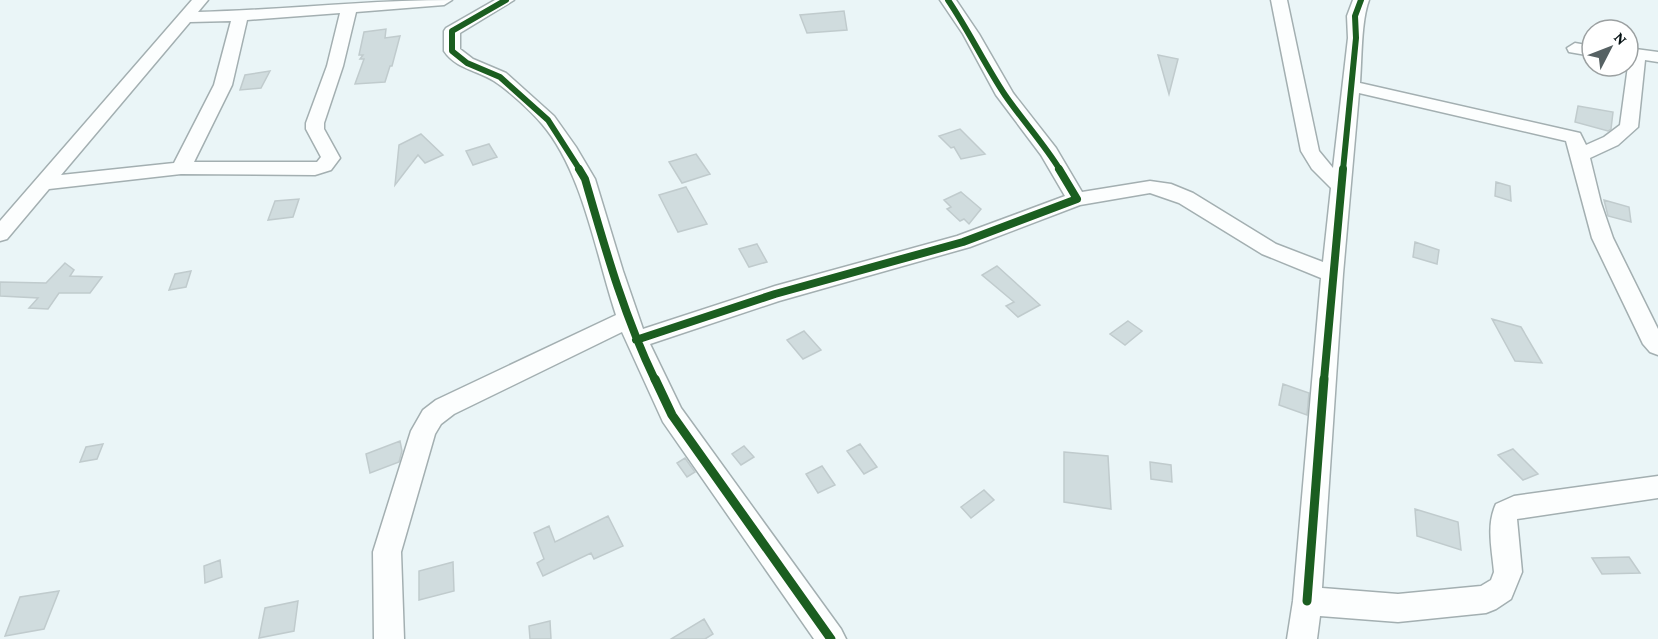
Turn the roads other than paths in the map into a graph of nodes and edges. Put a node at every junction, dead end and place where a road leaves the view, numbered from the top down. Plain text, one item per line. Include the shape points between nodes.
1 (200, 0) edge
2 (444, 0) edge
3 (452, 0) edge
4 (500, 0) edge
5 (506, 0) edge
6 (948, 0) edge
7 (1279, 0) edge
8 (1361, 0) edge
9 (349, 9) junction
10 (188, 16) junction
11 (240, 16) junction
12 (452, 31) junction
13 (1640, 55) edge
14 (1658, 57) edge
15 (1632, 78) edge
16 (1351, 86) junction
17 (1580, 156) junction
18 (181, 168) junction
19 (45, 183) junction
20 (1341, 186) junction
21 (1077, 199) junction
22 (0, 234) edge
23 (1332, 274) junction
24 (632, 329) junction
25 (1658, 346) edge
26 (1658, 487) edge
27 (1307, 601) junction
28 (389, 639) edge
29 (831, 639) edge
30 (1302, 639) edge

1 - 10 street
2 - 9 street
3 - 12 street
4 - 5 street
5 - 12 street
6 - 21 street via 1005,95 1049,152
7 - 20 street via 1310,151 1318,165
8 - 16 street via 1355,16
9 - 11 street
9 - 18 street via 315,123 331,158 329,162 315,169
10 - 11 street
10 - 19 street
11 - 18 street via 223,85
12 - 24 street via 452,51 466,63 500,77 548,120 567,147 585,178
13 - 14 street
15 - 17 street via 1629,127
16 - 17 street via 1565,134 1578,142
16 - 20 street
17 - 25 street via 1598,233
18 - 19 street
19 - 22 street
20 - 23 street
21 - 23 street via 1150,187 1164,189 1186,198 1269,249
21 - 24 street via 963,242
23 - 27 street
24 - 28 street via 445,407 432,417 423,431 387,552
24 - 29 street via 672,416
26 - 27 street via 1505,512 1508,572 1501,589 1485,599 1398,608
27 - 30 street

